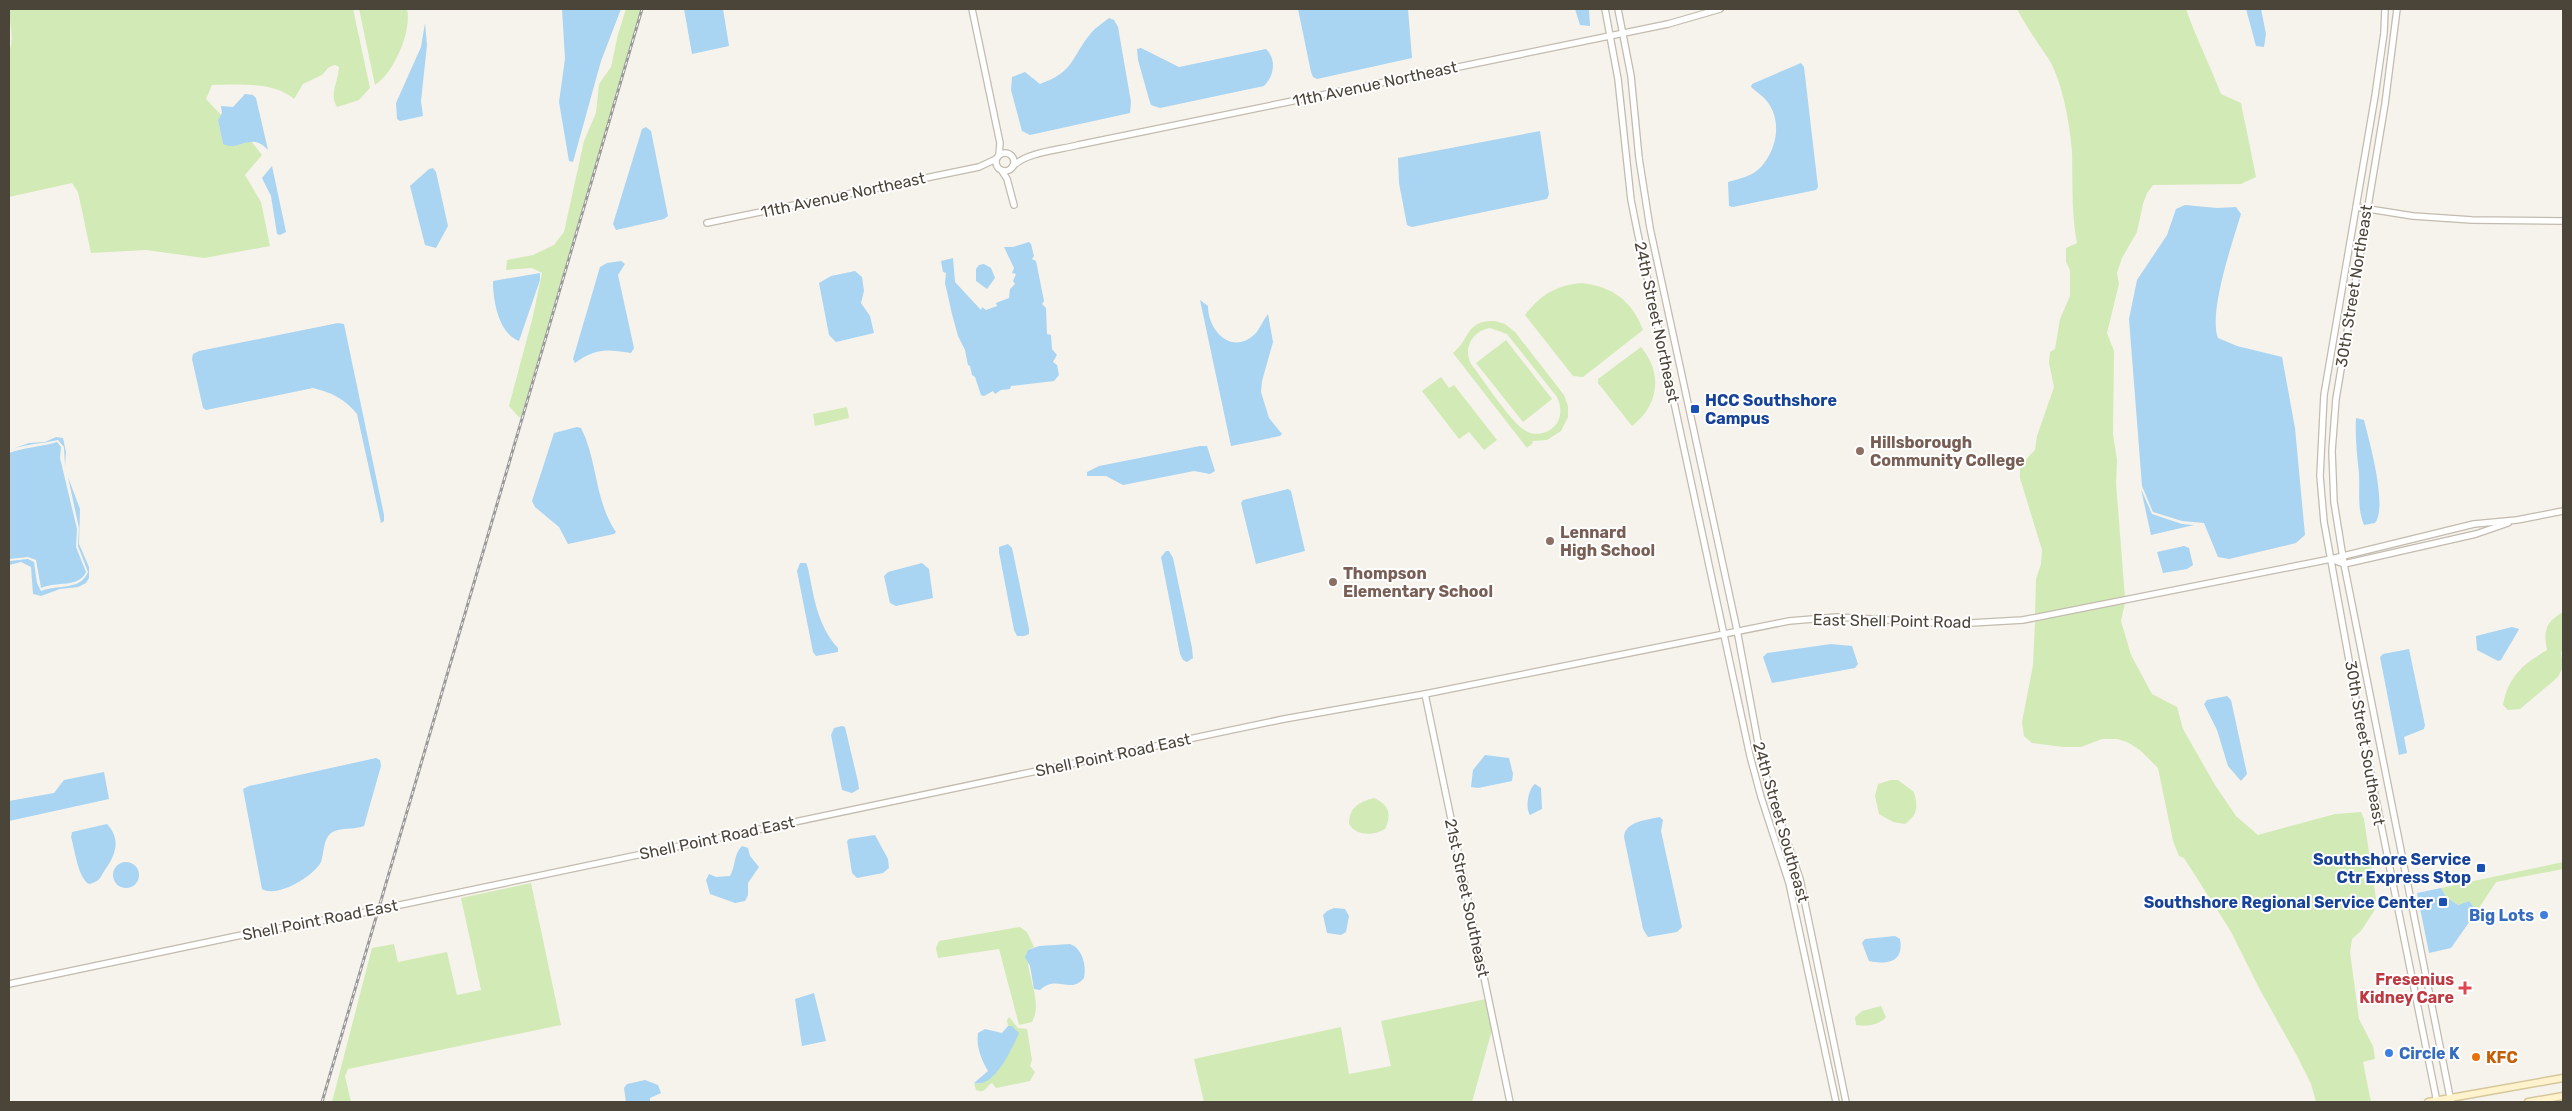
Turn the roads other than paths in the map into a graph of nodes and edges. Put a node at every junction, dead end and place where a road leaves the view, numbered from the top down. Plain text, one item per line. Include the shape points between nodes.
1 (972, 9) edge
2 (1605, 9) edge
3 (1618, 9) edge
4 (1720, 9) edge
5 (2385, 9) edge
6 (2397, 9) edge
7 (1622, 34) junction
8 (1610, 36) junction
9 (1000, 143) junction
10 (1009, 155) junction
11 (998, 157) junction
12 (1030, 157) junction
13 (979, 167) junction
14 (1011, 169) junction
15 (1000, 170) junction
16 (1009, 185) junction
17 (1014, 205) dead end
18 (2356, 207) junction
19 (2366, 208) junction
20 (2563, 220) edge
21 (707, 223) dead end
22 (2563, 511) edge
23 (2517, 520) junction
24 (2342, 555) junction
25 (2331, 559) junction
26 (2344, 564) junction
27 (1737, 630) junction
28 (1725, 633) junction
29 (1425, 694) junction
30 (9, 984) edge
31 (2563, 1078) edge
32 (2563, 1096) edge
33 (2451, 1100) edge
34 (2437, 1101) edge
35 (1510, 1102) edge
36 (1836, 1102) edge
37 (1846, 1102) edge
38 (2428, 1102) edge
39 (2528, 1102) edge

1 - 9 street
2 - 8 street, 24th Street Northeast
3 - 7 street, 24th Street Northeast
4 - 7 street, 11th Avenue Northeast
5 - 18 street, 30th Street Northeast
6 - 19 street, 30th Street Northeast via 2385,104
7 - 8 street, 11th Avenue Northeast
7 - 27 street, 24th Street Northeast via 1631,76 1644,197
8 - 12 street, 11th Avenue Northeast
8 - 28 street, 24th Street Northeast via 1620,95 1630,200
9 - 10 street
9 - 11 street
10 - 11 street
10 - 12 street, 11th Avenue Northeast
10 - 14 street via 1014,162
11 - 13 street, 11th Avenue Northeast
11 - 15 street via 996,165
12 - 14 street, 11th Avenue Northeast
13 - 15 street, 11th Avenue Northeast
13 - 21 street, 11th Avenue Northeast
14 - 15 street
14 - 16 street
15 - 16 street
16 - 17 street
18 - 19 street
18 - 25 street, 30th Street Northeast via 2324,395 2321,440 2324,513
19 - 20 street via 2443,218
19 - 24 street, 30th Street Northeast via 2336,399 2332,451 2334,502
22 - 23 street
23 - 24 street, East Shell Point Road via 2474,524
23 - 26 street via 2476,534
24 - 25 street, East Shell Point Road
24 - 26 street, 30th Street Northeast
25 - 26 street
25 - 27 street, East Shell Point Road via 2022,620 1953,624 1837,617
25 - 34 street, 30th Street Southeast via 2372,787
26 - 33 street, 30th Street Southeast
27 - 28 street, East Shell Point Road
27 - 37 street, 24th Street Southeast via 1760,753 1800,878
28 - 29 street, East Shell Point Road
28 - 36 street, 24th Street Southeast via 1750,756 1790,882
29 - 30 street, Shell Point Road East via 1284,719
29 - 35 street, 21st Street Southeast
31 - 33 main road
32 - 39 main road
33 - 34 main road
34 - 38 main road

